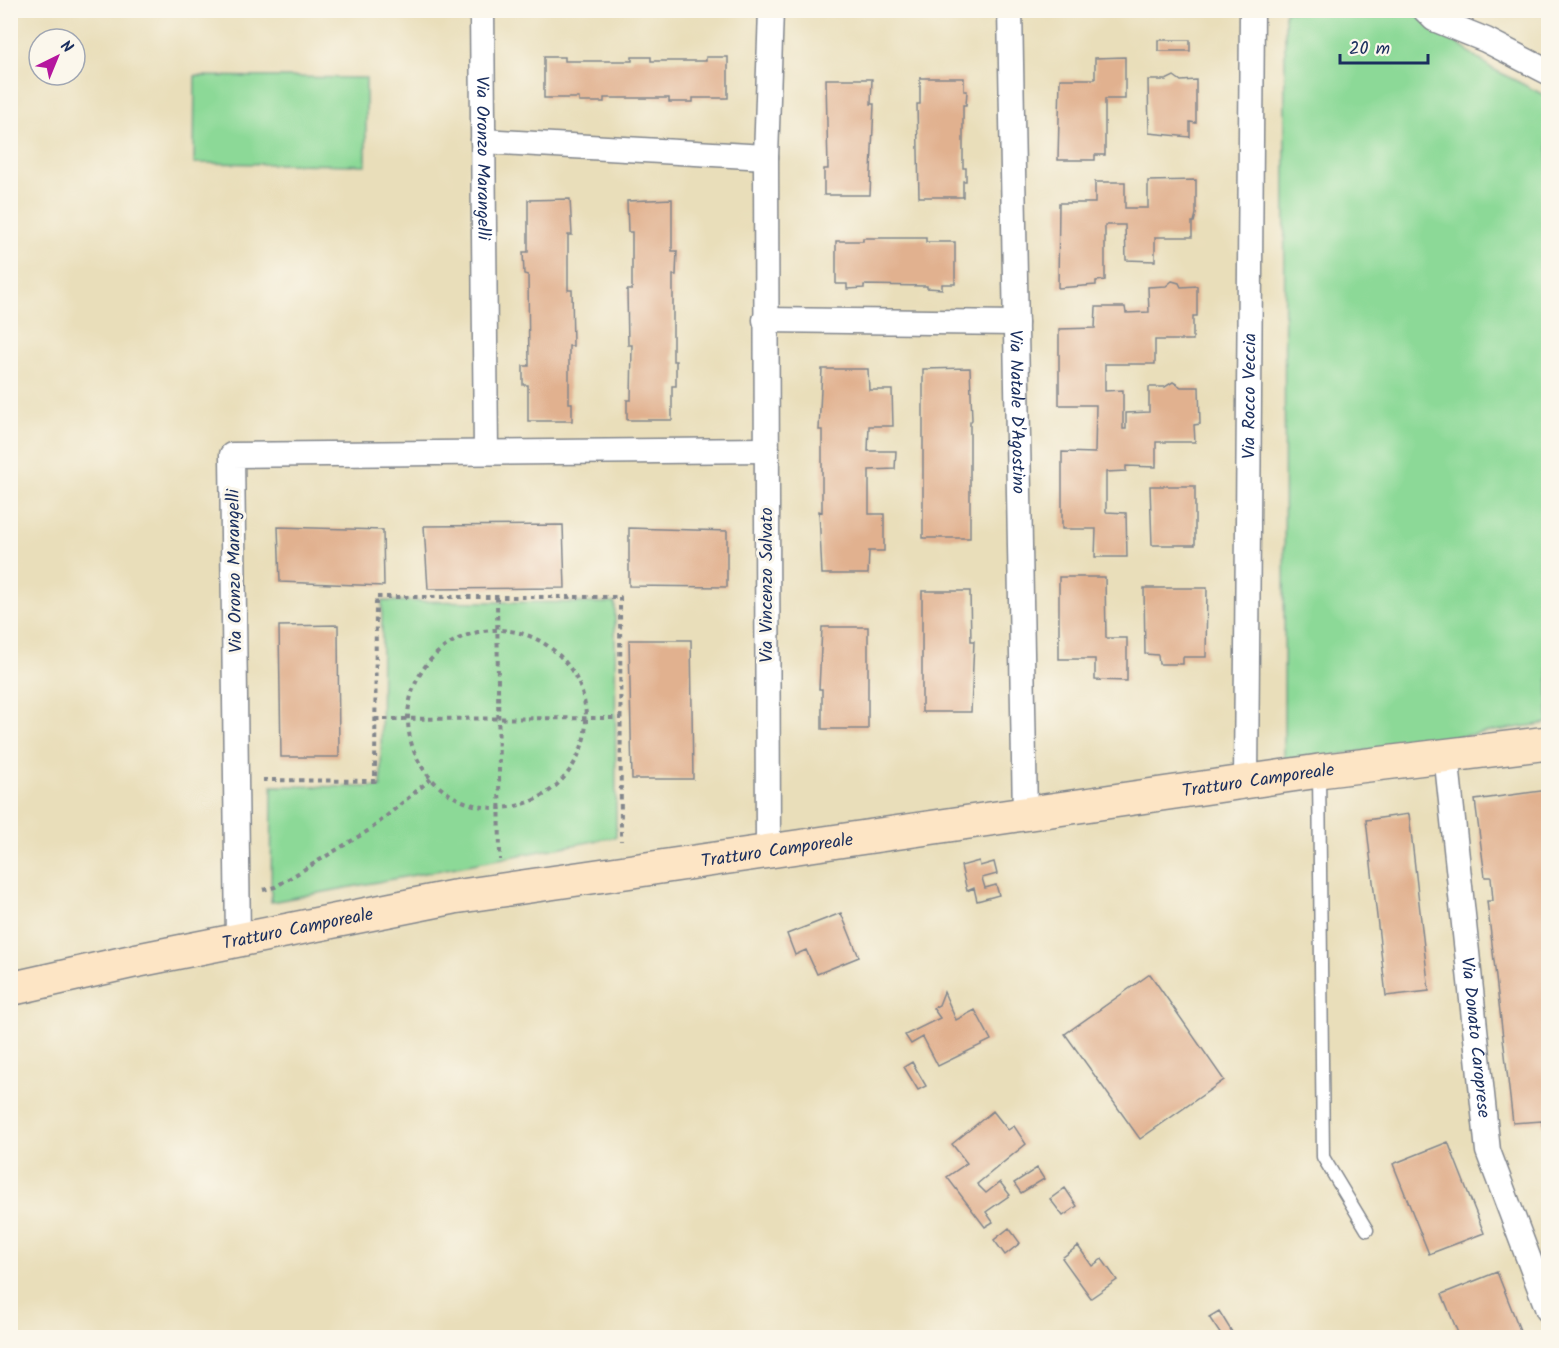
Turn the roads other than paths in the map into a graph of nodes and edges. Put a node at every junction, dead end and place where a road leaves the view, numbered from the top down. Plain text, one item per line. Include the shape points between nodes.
1 (482, 10) edge
2 (771, 10) edge
3 (1010, 10) edge
4 (1252, 10) edge
5 (1425, 10) edge
6 (1548, 72) edge
7 (483, 141) junction
8 (766, 157) junction
9 (765, 320) junction
10 (1016, 323) junction
11 (766, 450) junction
12 (486, 452) junction
13 (1548, 743) edge
14 (1446, 754) junction
15 (1320, 771) junction
16 (1246, 782) junction
17 (1025, 814) junction
18 (768, 850) junction
19 (238, 940) junction
20 (10, 989) edge
21 (1367, 1230) dead end
22 (1548, 1311) edge

1 - 7 street, Via Oronzo Marangelli
2 - 8 street, Via Vincenzo Salvato
3 - 10 street, Via Natale D'Agostino
4 - 16 street, Via Rocco Veccia
5 - 6 street via 1434,19
7 - 8 street
7 - 12 street, Via Oronzo Marangelli
8 - 9 street, Via Vincenzo Salvato
9 - 10 street
9 - 11 street, Via Vincenzo Salvato
10 - 17 street, Via Natale D'Agostino
11 - 12 street, Via Oronzo Marangelli
11 - 18 street, Via Vincenzo Salvato
12 - 19 street, Via Oronzo Marangelli via 232,455
13 - 14 street, Tratturo Camporeale
14 - 15 street, Tratturo Camporeale
14 - 22 street, Via Donato Caroprese via 1488,1151
15 - 16 street, Tratturo Camporeale
15 - 21 lane via 1323,1157
16 - 17 street, Tratturo Camporeale
17 - 18 street, Tratturo Camporeale
18 - 19 street, Tratturo Camporeale via 500,890
19 - 20 street, Tratturo Camporeale

